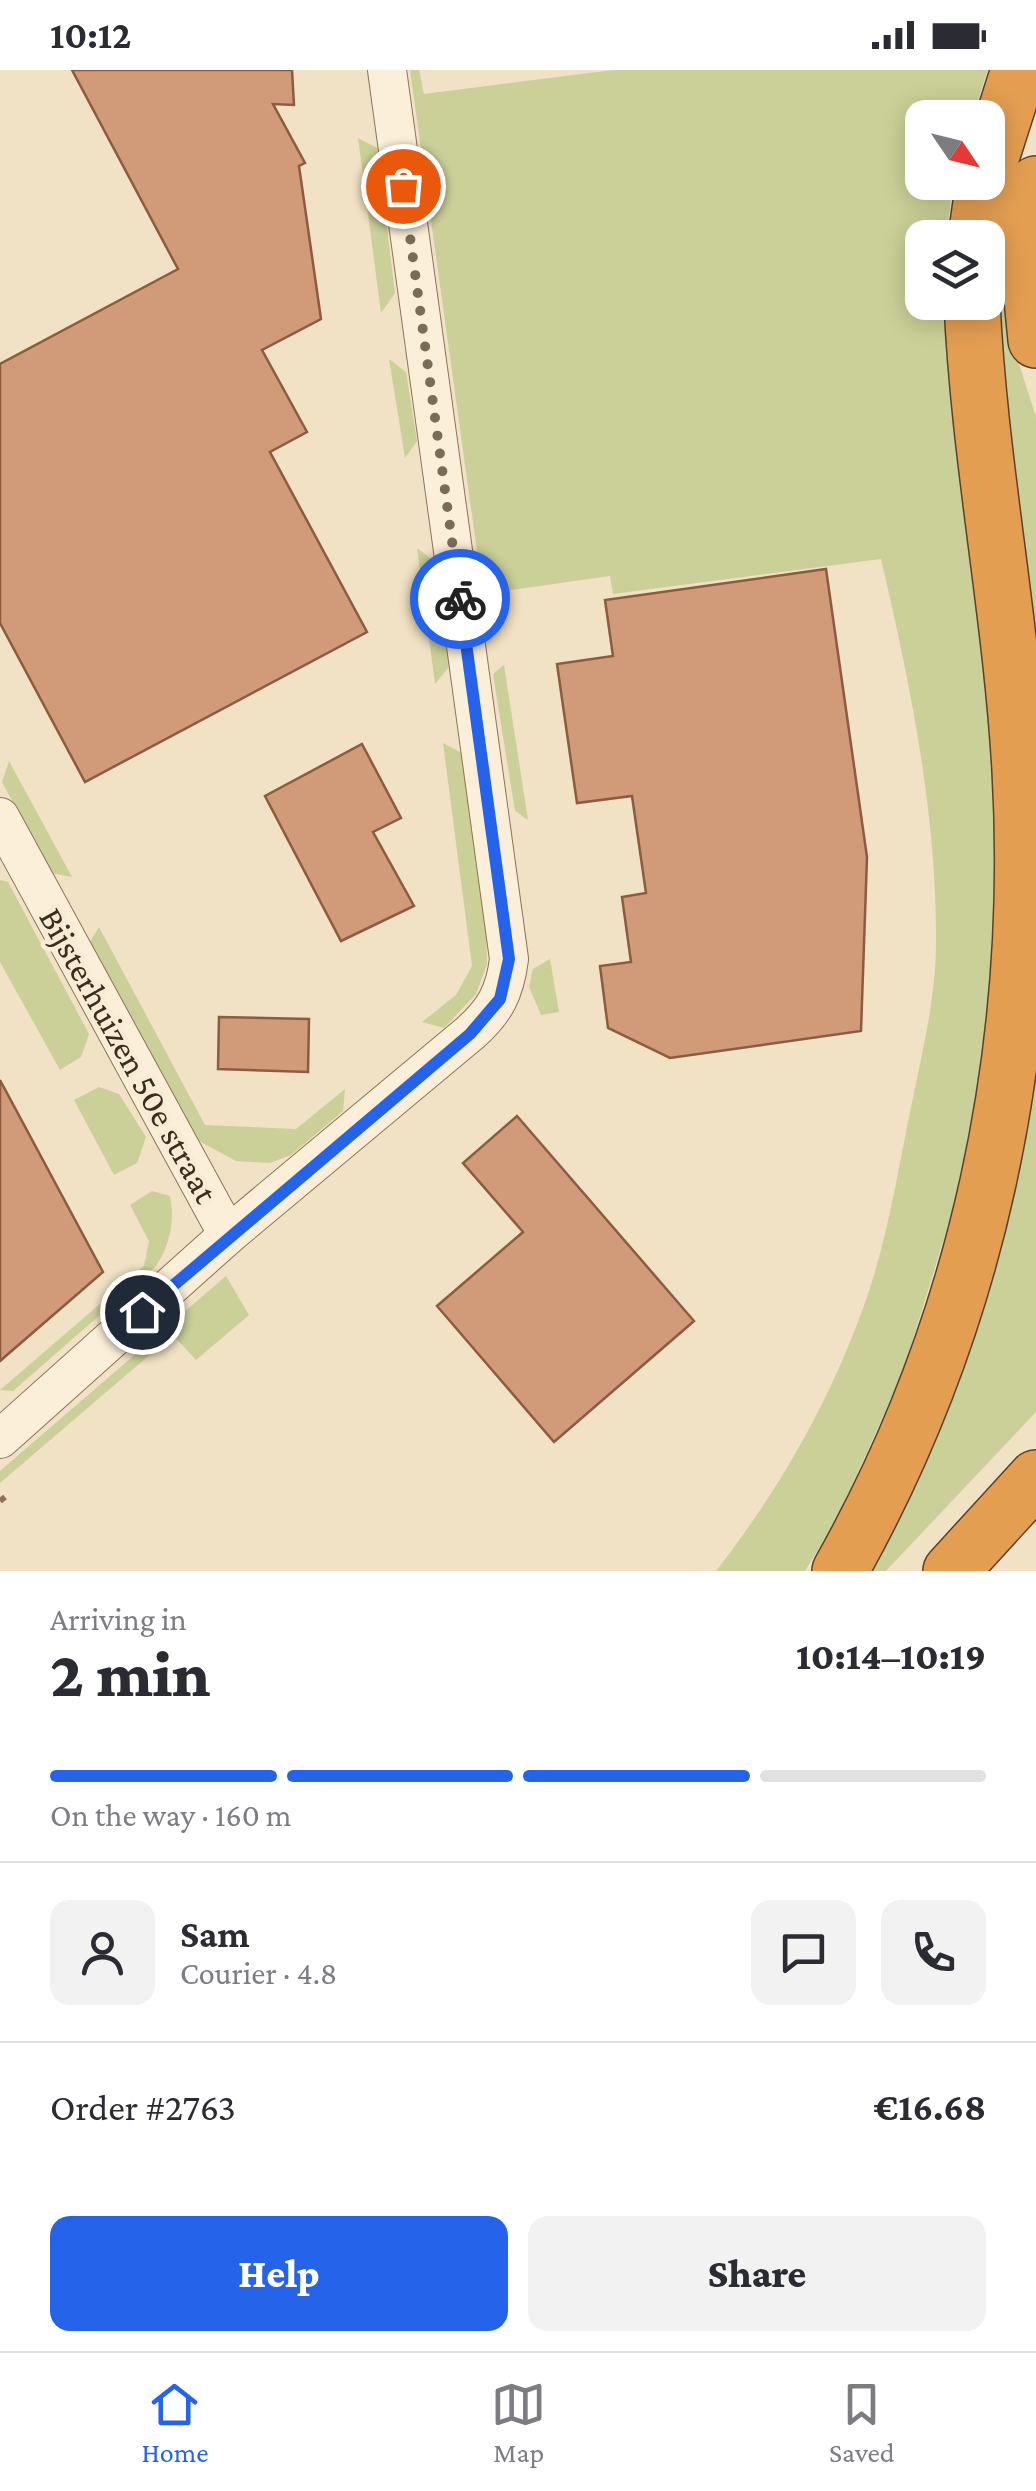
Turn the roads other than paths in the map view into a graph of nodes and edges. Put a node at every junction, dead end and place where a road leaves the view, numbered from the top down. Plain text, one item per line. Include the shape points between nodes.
1 (387, 70) edge
2 (1019, 70) edge
3 (1005, 113) edge
4 (1036, 184) edge
5 (973, 320) edge
6 (1036, 340) edge
7 (0, 817) edge
8 (228, 1236) junction
9 (0, 1439) edge
10 (1036, 1478) edge
11 (840, 1571) edge
12 (951, 1571) edge

1 - 8 street via 509,959 490,1016
2 - 3 highway
4 - 6 highway via 1028,257
5 - 11 highway via 1020,768 1021,951 1014,1033 1002,1129 950,1330 917,1419
7 - 8 street, Bijsterhuizen 50e straat
8 - 9 street, Bijsterhuizen 50e straat
10 - 12 highway

